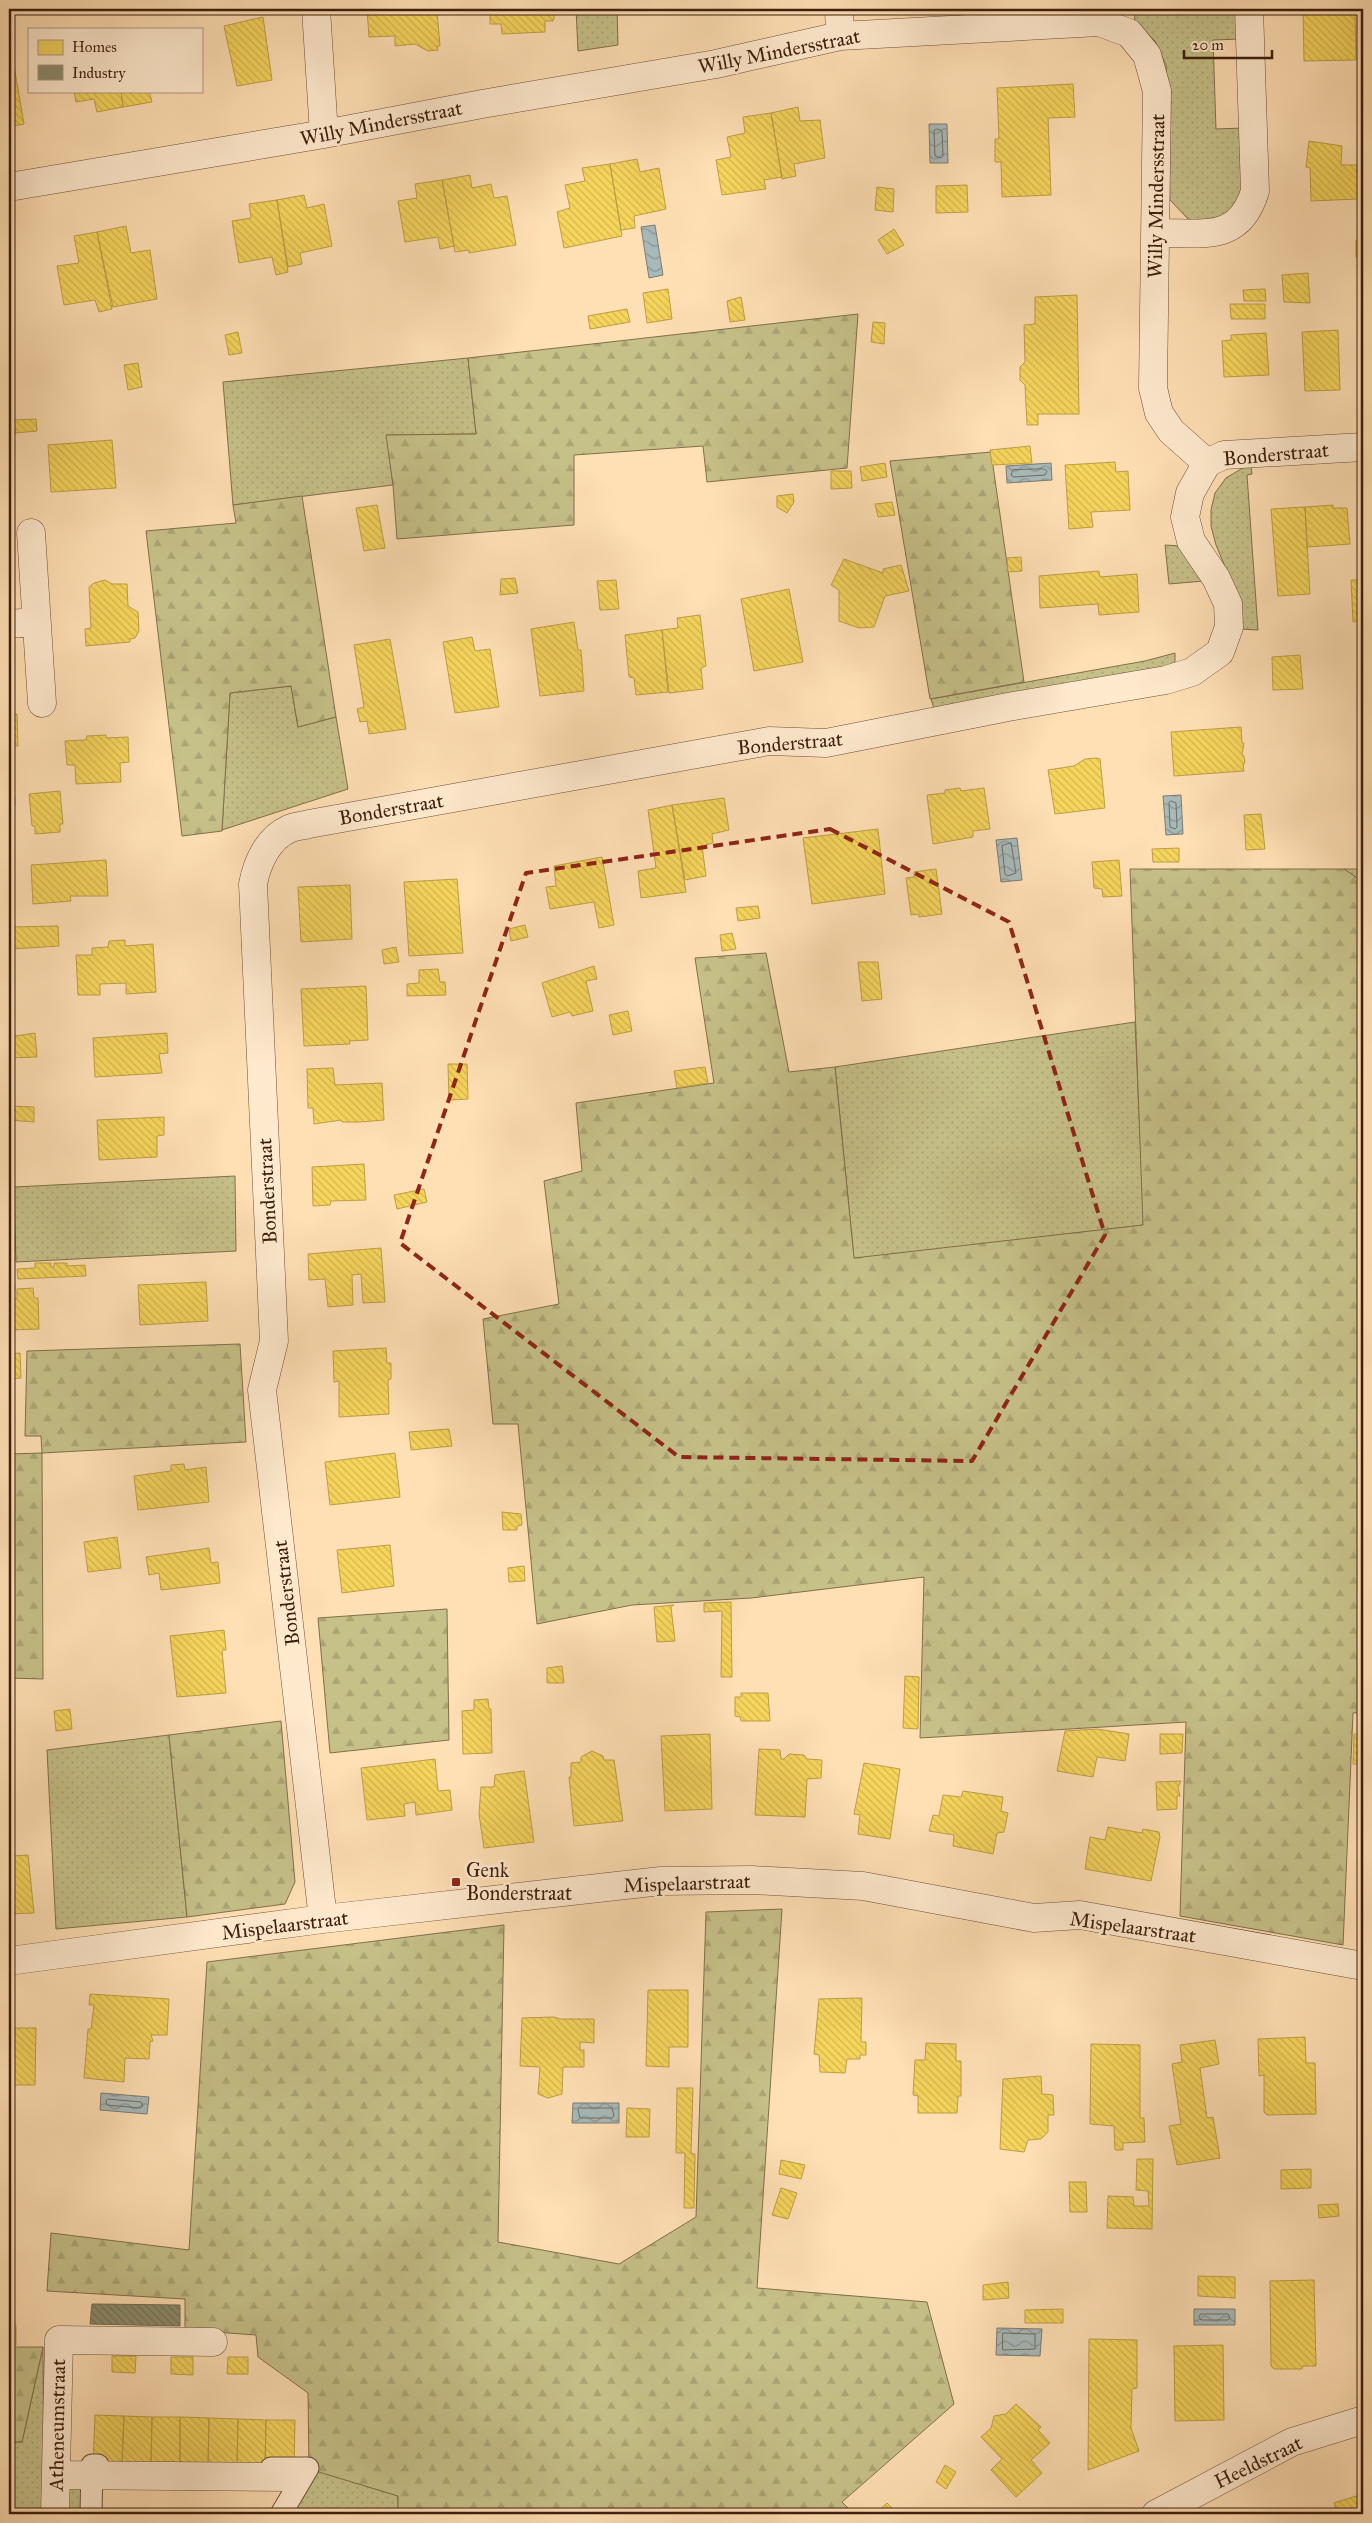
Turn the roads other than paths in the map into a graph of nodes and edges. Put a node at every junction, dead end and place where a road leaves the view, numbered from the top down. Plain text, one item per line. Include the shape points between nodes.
1 (316, 9) edge
2 (839, 9) edge
3 (1249, 9) edge
4 (840, 36) junction
5 (324, 134) junction
6 (9, 187) edge
7 (1156, 233) junction
8 (1363, 447) edge
9 (1208, 463) junction
10 (31, 533) dead end
11 (36, 622) junction
12 (9, 624) edge
13 (42, 703) dead end
14 (323, 1919) junction
15 (9, 1961) edge
16 (1363, 1966) edge
17 (214, 2342) dead end
18 (1363, 2420) edge
19 (56, 2475) junction
20 (92, 2475) junction
21 (289, 2477) dead end
22 (55, 2514) edge
23 (91, 2514) edge
24 (281, 2514) edge
25 (1156, 2514) edge

1 - 5 street
2 - 4 street
3 - 7 street via 1255,191 1251,206 1234,226 1221,231
4 - 5 street, Willy Mindersstraat via 716,64
4 - 7 street, Willy Mindersstraat via 1100,22 1129,33 1148,55 1157,91
5 - 6 street, Willy Mindersstraat
7 - 9 street, Willy Mindersstraat via 1153,388 1159,412 1171,431
8 - 9 street, Bonderstraat via 1224,455
9 - 14 street, Bonderstraat via 1190,493 1185,517 1191,541 1216,578 1228,604 1229,627 1220,652 1192,672 1166,680 826,743 769,741 309,824 289,829 276,838 257,864 253,884 274,1341 262,1390
10 - 11 street
11 - 12 street
11 - 13 street
14 - 15 street, Mispelaarstraat
14 - 16 street, Mispelaarstraat via 662,1881 752,1880 863,1886 1034,1918 1080,1916
17 - 19 street, Atheneumstraat via 59,2340
18 - 25 street, Heeldstraat via 1292,2442
19 - 20 street
19 - 22 street, Atheneumstraat
20 - 21 street
20 - 23 street
20 - 24 street via 92,2465 308,2468

